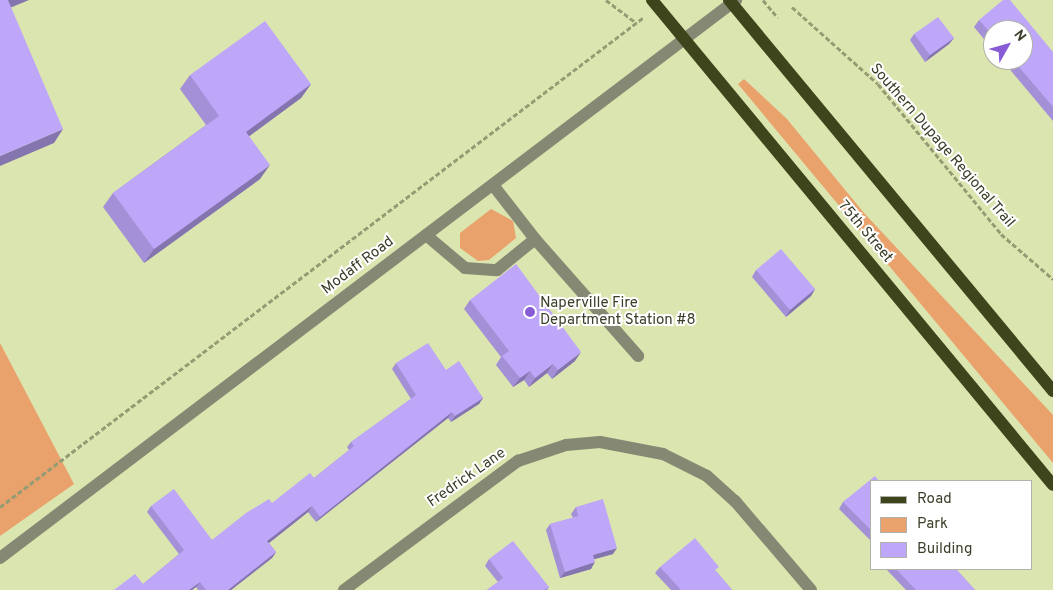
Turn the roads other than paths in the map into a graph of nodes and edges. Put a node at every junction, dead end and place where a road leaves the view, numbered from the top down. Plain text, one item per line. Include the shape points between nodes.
1 (652, 0) edge
2 (732, 1) edge
3 (685, 39) junction
4 (493, 185) junction
5 (426, 236) junction
6 (535, 239) junction
7 (638, 356) dead end
8 (1053, 391) edge
9 (1053, 485) edge
10 (0, 558) edge
11 (344, 590) edge
12 (811, 590) edge

1 - 3 main road, 75th Street
2 - 3 street, Modaff Road
2 - 8 main road
3 - 4 street, Modaff Road
3 - 9 main road, 75th Street
4 - 5 street, Modaff Road
4 - 6 street
5 - 6 street via 465,268 497,270
5 - 10 street, Modaff Road
6 - 7 street
11 - 12 street, Fredrick Lane via 518,461 566,445 600,442 663,454 706,476 735,501

